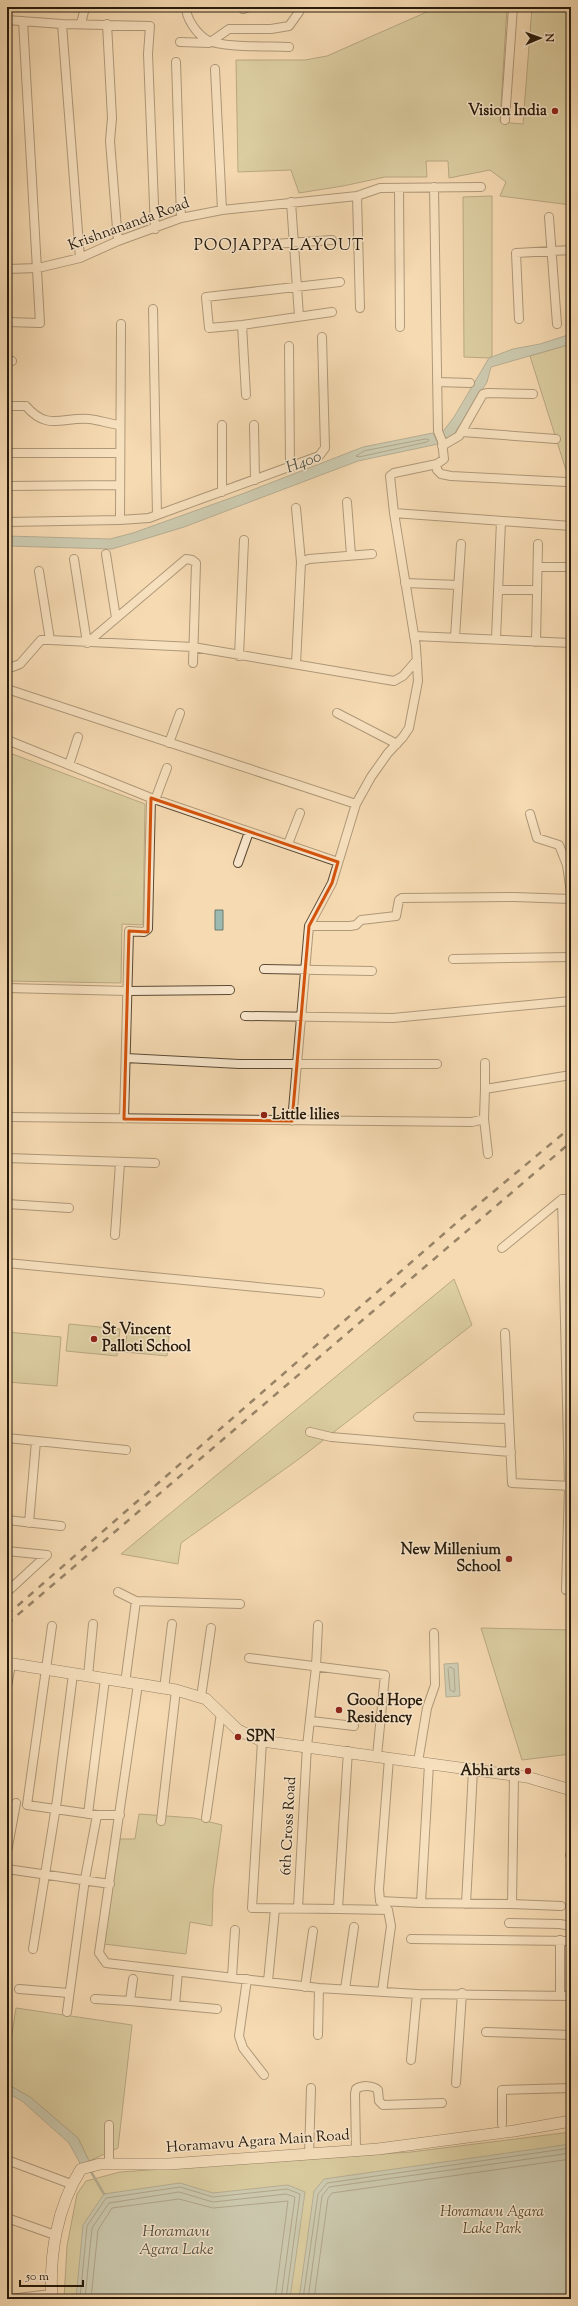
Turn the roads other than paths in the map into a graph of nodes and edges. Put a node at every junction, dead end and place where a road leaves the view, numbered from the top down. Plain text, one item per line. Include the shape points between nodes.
1 (85, 7) edge
2 (241, 7) edge
3 (248, 7) edge
4 (296, 7) edge
5 (513, 7) edge
6 (188, 9) edge
7 (7, 20) edge
8 (23, 21) junction
9 (62, 24) junction
10 (81, 24) junction
11 (107, 24) junction
12 (180, 42) dead end
13 (213, 42) junction
14 (289, 47) dead end
15 (176, 62) dead end
16 (215, 69) dead end
17 (505, 120) dead end
18 (434, 187) junction
19 (481, 187) dead end
20 (399, 188) junction
21 (357, 196) junction
22 (291, 202) junction
23 (222, 210) junction
24 (549, 217) dead end
25 (181, 218) junction
26 (155, 228) junction
27 (332, 240) dead end
28 (118, 241) junction
29 (294, 242) junction
30 (259, 244) dead end
31 (571, 250) edge
32 (553, 251) junction
33 (80, 258) junction
34 (38, 268) junction
35 (7, 269) edge
36 (340, 282) dead end
37 (297, 286) junction
38 (360, 308) dead end
39 (153, 309) dead end
40 (332, 312) dead end
41 (299, 316) junction
42 (519, 319) dead end
43 (7, 322) edge
44 (121, 324) dead end
45 (557, 324) dead end
46 (242, 325) junction
47 (400, 327) dead end
48 (322, 337) dead end
49 (289, 346) dead end
50 (437, 382) junction
51 (470, 383) dead end
52 (533, 394) dead end
53 (246, 395) dead end
54 (7, 406) edge
55 (120, 425) junction
56 (222, 425) dead end
57 (254, 425) dead end
58 (462, 432) junction
59 (556, 439) dead end
60 (442, 444) junction
61 (7, 453) edge
62 (119, 453) junction
63 (437, 464) junction
64 (290, 467) junction
65 (255, 480) junction
66 (567, 482) dead end
67 (120, 485) junction
68 (7, 486) edge
69 (222, 492) junction
70 (347, 502) dead end
71 (296, 508) dead end
72 (394, 513) junction
73 (157, 515) junction
74 (120, 520) junction
75 (501, 521) junction
76 (7, 522) edge
77 (571, 526) edge
78 (244, 540) dead end
79 (461, 544) dead end
80 (538, 544) dead end
81 (106, 554) dead end
82 (372, 554) dead end
83 (351, 555) junction
84 (74, 559) dead end
85 (301, 562) junction
86 (538, 567) junction
87 (571, 567) edge
88 (39, 571) dead end
89 (405, 583) junction
90 (458, 585) junction
91 (498, 590) junction
92 (537, 590) junction
93 (116, 618) junction
94 (414, 636) junction
95 (455, 636) junction
96 (496, 638) junction
97 (50, 640) junction
98 (536, 642) junction
99 (87, 643) junction
100 (571, 644) edge
101 (193, 647) junction
102 (239, 656) junction
103 (417, 660) junction
104 (193, 663) dead end
105 (296, 664) junction
106 (7, 669) edge
107 (7, 689) edge
108 (180, 713) dead end
109 (337, 713) dead end
110 (78, 737) dead end
111 (7, 740) edge
112 (170, 743) junction
113 (396, 744) junction
114 (69, 765) junction
115 (167, 768) dead end
116 (153, 799) junction
117 (356, 804) junction
118 (300, 813) dead end
119 (530, 814) dead end
120 (250, 832) junction
121 (288, 844) junction
122 (338, 862) junction
123 (238, 863) dead end
124 (569, 864) edge
125 (571, 894) edge
126 (571, 898) edge
127 (309, 926) junction
128 (571, 957) edge
129 (452, 960) dead end
130 (264, 969) dead end
131 (304, 971) junction
132 (372, 971) dead end
133 (7, 988) edge
134 (230, 990) dead end
135 (128, 991) junction
136 (571, 1002) edge
137 (245, 1016) dead end
138 (300, 1016) junction
139 (126, 1058) junction
140 (485, 1063) dead end
141 (297, 1064) junction
142 (437, 1064) dead end
143 (571, 1075) edge
144 (485, 1089) junction
145 (7, 1116) edge
146 (124, 1119) junction
147 (484, 1119) junction
148 (292, 1121) junction
149 (488, 1154) dead end
150 (7, 1158) edge
151 (120, 1163) junction
152 (155, 1163) dead end
153 (562, 1199) junction
154 (571, 1199) edge
155 (7, 1204) edge
156 (69, 1208) dead end
157 (115, 1235) dead end
158 (502, 1248) dead end
159 (7, 1263) edge
160 (320, 1293) dead end
161 (505, 1333) dead end
162 (418, 1416) dead end
163 (509, 1419) junction
164 (310, 1432) dead end
165 (7, 1438) edge
166 (36, 1441) junction
167 (126, 1450) dead end
168 (511, 1452) junction
169 (570, 1486) edge
170 (7, 1520) edge
171 (28, 1523) junction
172 (61, 1526) dead end
173 (7, 1551) edge
174 (566, 1590) dead end
175 (7, 1592) edge
176 (118, 1592) dead end
177 (136, 1601) junction
178 (240, 1604) dead end
179 (93, 1624) dead end
180 (172, 1624) dead end
181 (318, 1625) dead end
182 (52, 1626) dead end
183 (211, 1628) dead end
184 (434, 1633) dead end
185 (249, 1658) dead end
186 (9, 1664) edge
187 (316, 1667) junction
188 (45, 1670) junction
189 (73, 1674) junction
190 (88, 1676) junction
191 (105, 1680) junction
192 (126, 1683) junction
193 (138, 1684) junction
194 (7, 1687) edge
195 (164, 1688) junction
196 (176, 1690) junction
197 (201, 1697) junction
198 (221, 1713) junction
199 (311, 1721) junction
200 (354, 1726) dead end
201 (262, 1741) junction
202 (307, 1746) junction
203 (348, 1751) junction
204 (377, 1756) junction
205 (389, 1758) junction
206 (424, 1763) junction
207 (473, 1770) junction
208 (514, 1775) junction
209 (571, 1790) edge
210 (7, 1801) edge
211 (16, 1803) junction
212 (27, 1805) junction
213 (55, 1810) junction
214 (88, 1814) junction
215 (97, 1815) junction
216 (120, 1815) junction
217 (206, 1818) dead end
218 (161, 1821) dead end
219 (7, 1852) edge
220 (7, 1869) edge
221 (45, 1875) junction
222 (85, 1879) junction
223 (110, 1884) junction
224 (380, 1902) junction
225 (421, 1903) junction
226 (466, 1904) junction
227 (512, 1904) junction
228 (561, 1906) dead end
229 (298, 1908) junction
230 (275, 1909) junction
231 (338, 1909) junction
232 (388, 1910) junction
233 (509, 1923) dead end
234 (571, 1926) edge
235 (354, 1927) dead end
236 (235, 1930) dead end
237 (312, 1931) dead end
238 (412, 1939) dead end
239 (560, 1940) junction
240 (571, 1941) edge
241 (33, 1949) dead end
242 (178, 1972) junction
243 (232, 1977) junction
244 (133, 1978) dead end
245 (247, 1979) junction
246 (268, 1981) junction
247 (305, 1987) junction
248 (319, 1988) junction
249 (19, 1989) dead end
250 (345, 1989) junction
251 (382, 1992) junction
252 (69, 1993) junction
253 (462, 1993) junction
254 (417, 1994) junction
255 (560, 1996) junction
256 (571, 1996) edge
257 (95, 1999) dead end
258 (130, 2001) junction
259 (175, 2005) junction
260 (218, 2009) dead end
261 (67, 2012) dead end
262 (486, 2032) dead end
263 (318, 2035) dead end
264 (571, 2035) edge
265 (411, 2060) dead end
266 (264, 2075) dead end
267 (456, 2083) dead end
268 (311, 2088) dead end
269 (571, 2088) edge
270 (442, 2103) dead end
271 (571, 2121) edge
272 (502, 2124) dead end
273 (109, 2125) dead end
274 (356, 2150) junction
275 (309, 2155) junction
276 (7, 2160) edge
277 (109, 2164) junction
278 (71, 2184) junction
279 (7, 2218) edge
280 (55, 2235) junction
281 (52, 2297) edge
282 (10, 2299) edge

1 - 10 street
2 - 3 street
4 - 13 street via 299,12 289,26 271,29 229,29
5 - 17 street
6 - 13 street via 190,22 206,40
7 - 8 street
8 - 9 street
8 - 34 street
9 - 10 street
9 - 33 street
10 - 11 street
11 - 26 street via 150,26 148,54
11 - 28 street via 112,118 110,141
12 - 13 street
13 - 14 street
15 - 25 street
16 - 23 street
18 - 19 street, Krishnananda Road
18 - 20 street, Krishnananda Road
18 - 50 street
20 - 21 street, Krishnananda Road via 380,188
20 - 47 street
21 - 22 street, Krishnananda Road
21 - 38 street
22 - 23 street, Krishnananda Road
22 - 29 street
23 - 25 street, Krishnananda Road
24 - 32 street
25 - 26 street, Krishnananda Road
26 - 28 street, Krishnananda Road
27 - 29 street
28 - 33 street, Krishnananda Road
29 - 30 street
29 - 37 street
31 - 32 street
32 - 42 street via 516,253
32 - 45 street
33 - 34 street, Krishnananda Road
34 - 35 street, Krishnananda Road
34 - 43 street via 40,323
36 - 37 street
37 - 41 street
37 - 46 street via 206,297 209,328
39 - 73 street
40 - 41 street
41 - 46 street
44 - 55 street
46 - 53 street
48 - 64 street via 326,448 319,456
49 - 64 street
50 - 51 street
50 - 60 street via 438,432
52 - 58 street via 483,394
54 - 55 street via 26,406 35,417 49,422 90,419
55 - 62 street
56 - 69 street
57 - 65 street
58 - 59 street
58 - 60 street via 456,439
60 - 63 street via 444,459
61 - 62 street
62 - 67 street
63 - 66 street via 437,470 441,474 451,476
63 - 72 street via 390,476
64 - 65 street
65 - 69 street
67 - 68 street
67 - 74 street
69 - 73 street
70 - 83 street
71 - 85 street
72 - 75 street
72 - 89 street
73 - 74 street
74 - 76 street
75 - 77 street
75 - 91 street
78 - 102 street
79 - 90 street
80 - 86 street
81 - 93 street
82 - 83 street
83 - 85 street via 309,558
84 - 99 street
85 - 105 street
86 - 87 street
86 - 92 street
88 - 97 street
89 - 90 street
89 - 94 street
90 - 95 street
91 - 92 street
91 - 96 street
92 - 98 street
93 - 99 street
93 - 101 street via 186,559 192,560 196,563
94 - 95 street
94 - 103 street
95 - 96 street
96 - 98 street
97 - 99 street
97 - 106 street via 41,640 20,664
98 - 100 street
99 - 101 street
101 - 102 street
101 - 104 street
102 - 105 street
103 - 105 street via 403,676 394,681
103 - 113 street via 418,681 409,728
107 - 112 street
108 - 112 street
109 - 113 street
110 - 114 street
111 - 114 street
112 - 117 street
113 - 117 street via 371,777
114 - 116 street
115 - 116 street
116 - 120 street
116 - 135 street via 148,929 144,932 129,932
117 - 122 street
118 - 121 street
119 - 124 street via 537,838 558,845
120 - 121 street
120 - 123 street
121 - 122 street
122 - 127 street via 332,883
124 - 125 street
126 - 127 street via 402,898 399,900 396,916 361,920 350,926
127 - 131 street
128 - 129 street
130 - 131 street
131 - 132 street
131 - 138 street
133 - 135 street
134 - 135 street
135 - 139 street
136 - 138 street via 394,1018
137 - 138 street
138 - 141 street
139 - 141 street
139 - 146 street
140 - 144 street
141 - 142 street
141 - 148 street
143 - 144 street
144 - 147 street
145 - 146 street
146 - 148 street
147 - 148 street via 472,1122
147 - 149 street
150 - 151 street
151 - 152 street
151 - 157 street
153 - 154 street
153 - 158 street
153 - 169 street
155 - 156 street
159 - 160 street
161 - 163 street
162 - 163 street
163 - 168 street
164 - 168 street via 331,1437
165 - 166 street
166 - 167 street
166 - 171 street
168 - 169 street via 512,1483
169 - 174 street
170 - 171 street
171 - 172 street
173 - 175 street via 47,1556
176 - 177 street
177 - 178 street
177 - 192 street
179 - 190 street
180 - 195 street
181 - 187 street, 6th Cross Road
182 - 188 street
183 - 197 street
184 - 206 street via 435,1685 426,1708
185 - 187 street
186 - 188 street
186 - 194 street
187 - 199 street, 6th Cross Road
187 - 204 street via 385,1675
188 - 189 street
188 - 212 street
189 - 190 street
189 - 213 street
190 - 191 street
191 - 192 street
191 - 214 street
192 - 193 street
193 - 195 street
193 - 216 street
195 - 196 street
196 - 197 street
196 - 218 street
197 - 198 street
198 - 201 street via 238,1730
198 - 217 street
199 - 200 street
199 - 202 street, 6th Cross Road
201 - 202 street
201 - 230 street via 252,1908
202 - 203 street
202 - 229 street, 6th Cross Road
203 - 204 street
203 - 231 street
204 - 205 street
205 - 206 street
205 - 224 street
206 - 207 street
206 - 225 street
207 - 208 street
207 - 226 street
208 - 209 street
208 - 227 street
210 - 211 street
211 - 212 street
211 - 219 street
212 - 213 street
213 - 214 street
213 - 221 street
214 - 215 street
215 - 216 street
215 - 222 street
216 - 223 street
220 - 221 street
221 - 222 street
221 - 241 street
222 - 223 street
222 - 252 street
223 - 242 street via 99,1953 106,1963
224 - 225 street
224 - 232 street
225 - 226 street
226 - 227 street
227 - 228 street
229 - 230 street
229 - 231 street
230 - 246 street
231 - 232 street
232 - 251 street via 391,1926
233 - 234 street
235 - 250 street
236 - 243 street
237 - 247 street
238 - 239 street
239 - 240 street
239 - 255 street
242 - 243 street
242 - 259 street
243 - 245 street
244 - 258 street
245 - 246 street
245 - 266 street via 239,2036 243,2048
246 - 247 street
247 - 248 street
248 - 250 street
248 - 263 street
249 - 252 street
250 - 251 street
251 - 254 street
252 - 261 street
253 - 254 street
253 - 255 street
253 - 267 street
254 - 265 street
255 - 256 street
257 - 258 street
258 - 259 street
259 - 260 street
262 - 264 street
268 - 275 street
269 - 272 street via 502,2090
270 - 274 street via 383,2105 379,2101 378,2090 375,2087 360,2086 355,2094
271 - 274 street, Horamavu Agara Main Road via 514,2132
273 - 277 street
274 - 275 street, Horamavu Agara Main Road
275 - 277 street, Horamavu Agara Main Road via 169,2164
276 - 278 street
277 - 278 street, Horamavu Agara Main Road via 85,2168
278 - 280 street, Horamavu Agara Main Road
279 - 280 street
280 - 281 street, Horamavu Agara Main Road
281 - 282 street

